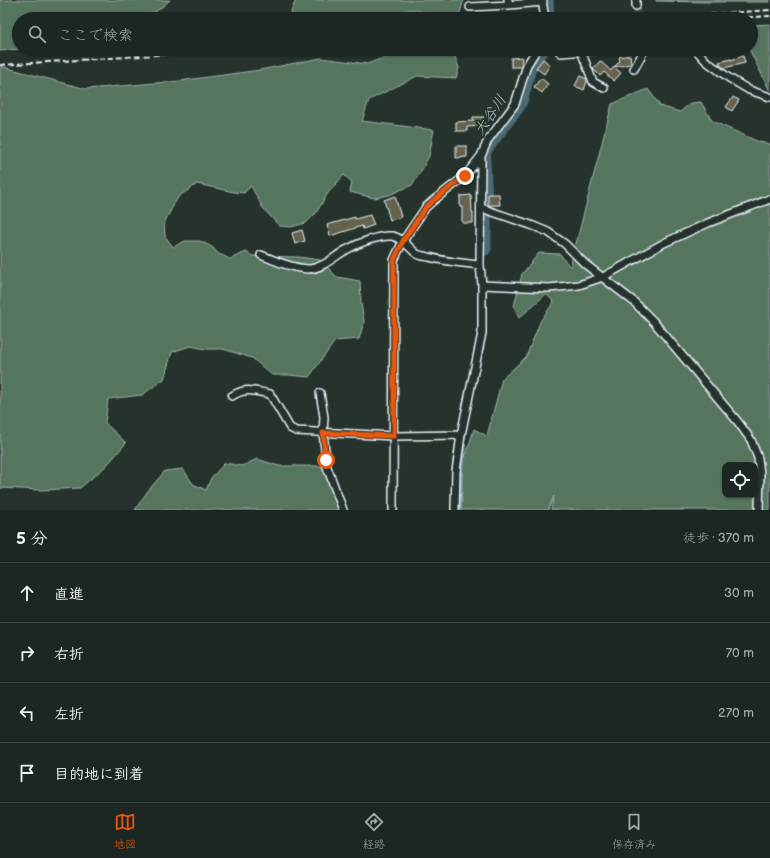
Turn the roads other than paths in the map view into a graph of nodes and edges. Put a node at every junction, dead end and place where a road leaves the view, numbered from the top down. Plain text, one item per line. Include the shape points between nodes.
1 (542, 1) edge
2 (508, 2) edge
3 (470, 7) dead end
4 (544, 12) edge
5 (533, 56) edge
6 (583, 56) edge
7 (642, 56) edge
8 (702, 56) edge
9 (634, 69) dead end
10 (604, 88) dead end
11 (770, 97) edge
12 (481, 156) junction
13 (770, 200) edge
14 (481, 208) junction
15 (403, 241) junction
16 (261, 255) dead end
17 (480, 265) junction
18 (603, 277) junction
19 (482, 285) junction
20 (320, 393) dead end
21 (232, 396) dead end
22 (323, 433) junction
23 (461, 435) junction
24 (394, 436) junction
25 (343, 510) edge
26 (393, 510) edge
27 (455, 510) edge
28 (759, 510) edge

1 - 2 street
1 - 4 street
2 - 3 street
5 - 12 street via 527,65 515,104 488,140
6 - 10 street via 593,82
7 - 9 street
8 - 11 street via 749,90
12 - 14 street
12 - 15 street via 465,176 426,207
13 - 18 street via 664,243
14 - 17 street
14 - 18 street via 548,232
15 - 16 street via 392,236 368,240 310,269 289,266
15 - 17 street via 418,254 438,260
15 - 24 street via 394,260
17 - 19 street
18 - 19 street via 579,285 549,288
18 - 28 street via 654,321 751,440 758,458 760,474
19 - 23 street via 482,333
20 - 22 street via 324,417
21 - 22 street via 249,390 270,394 290,428 296,431
22 - 24 street
22 - 25 street via 327,467
23 - 24 street
23 - 27 street via 456,471
24 - 26 street

